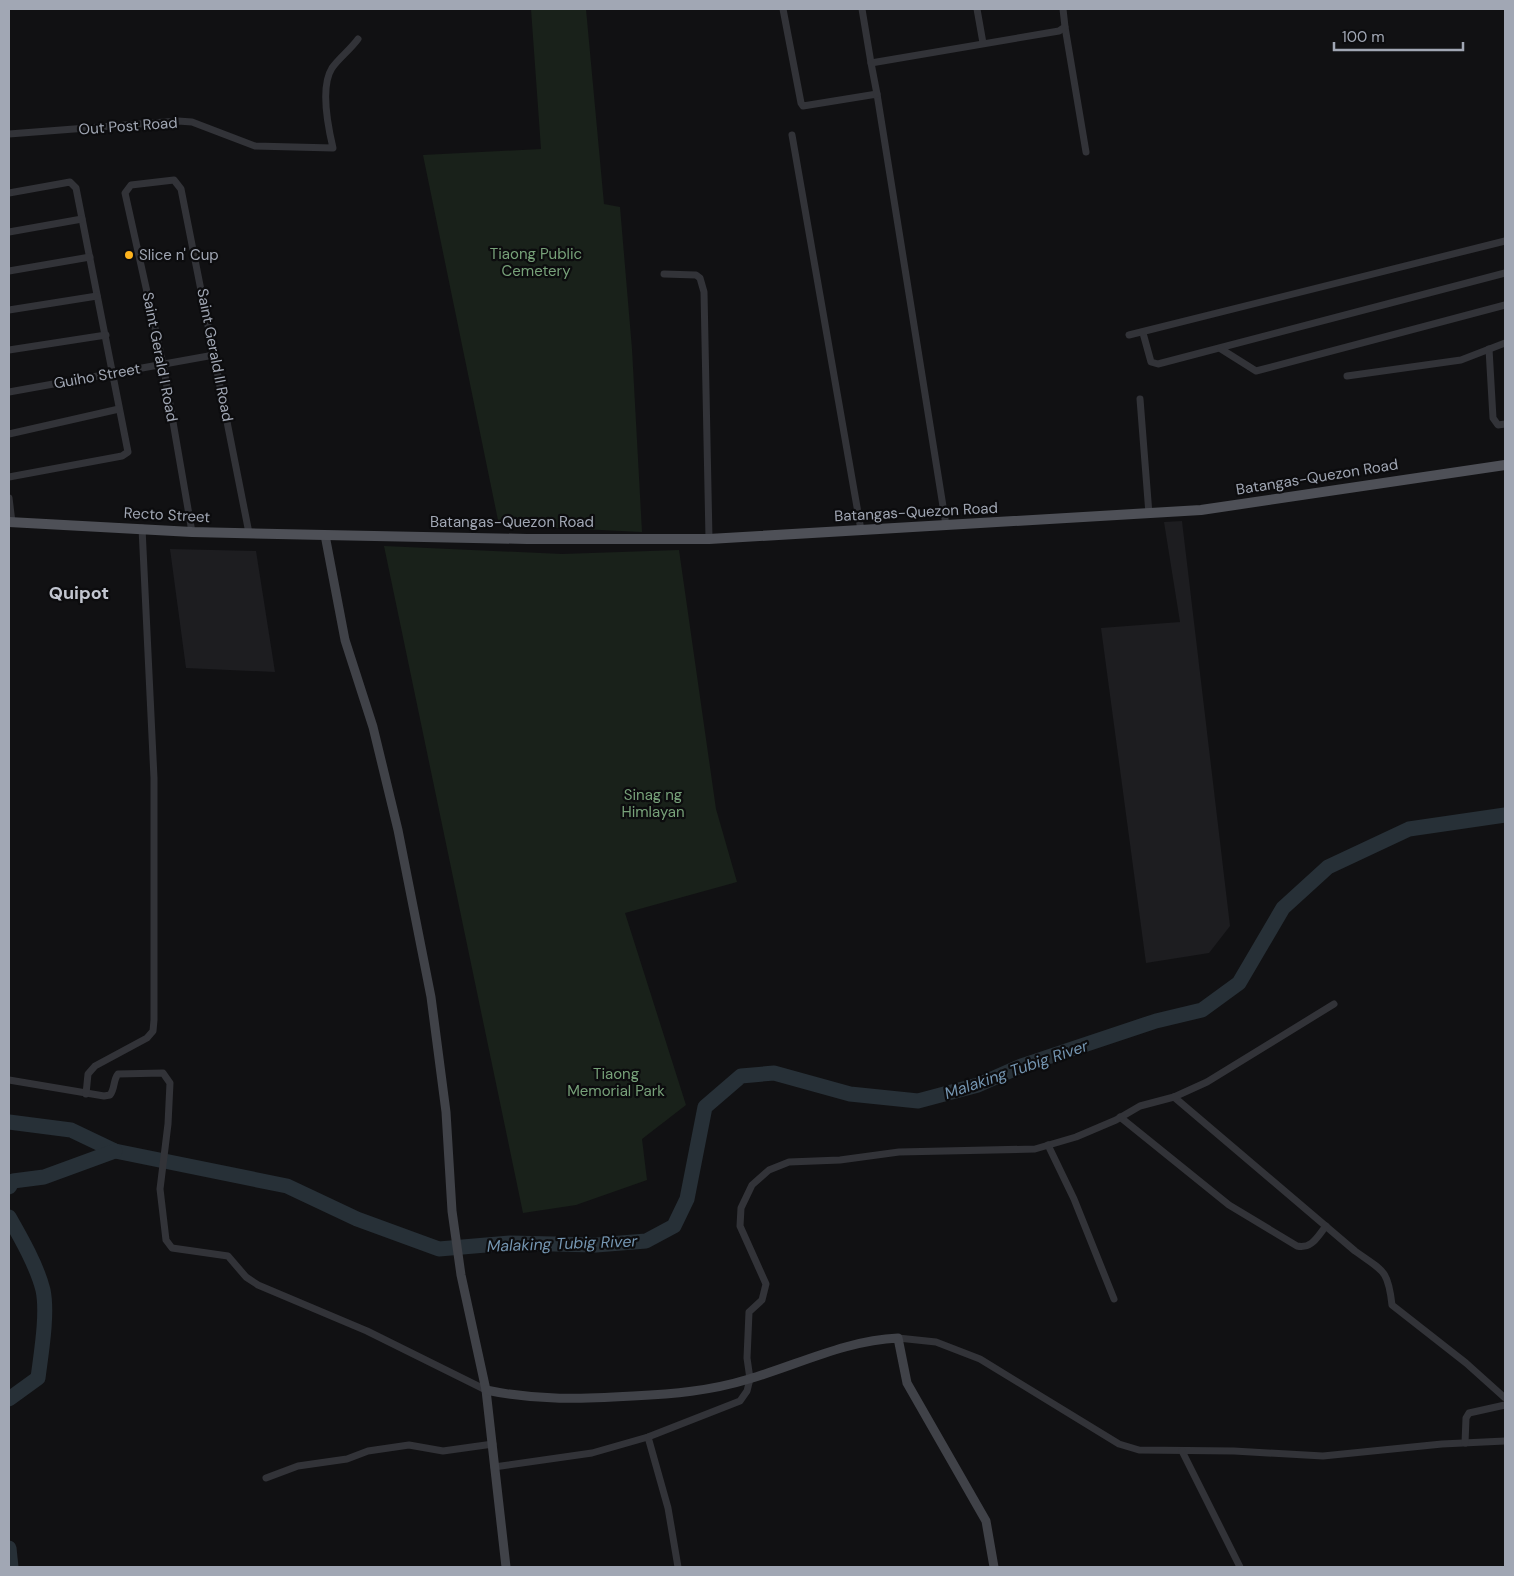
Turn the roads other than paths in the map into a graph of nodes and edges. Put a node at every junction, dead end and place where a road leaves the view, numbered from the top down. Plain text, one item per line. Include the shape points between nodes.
1 (783, 9) edge
2 (862, 9) edge
3 (977, 9) edge
4 (1063, 9) edge
5 (1065, 27) junction
6 (358, 39) dead end
7 (983, 43) junction
8 (871, 62) junction
9 (877, 94) junction
10 (9, 134) edge
11 (792, 135) dead end
12 (1086, 152) dead end
13 (174, 180) joint
14 (9, 192) edge
15 (82, 219) junction
16 (9, 232) edge
17 (1505, 241) edge
18 (90, 257) junction
19 (9, 271) edge
20 (1505, 273) edge
21 (664, 274) dead end
22 (98, 296) junction
23 (1505, 304) edge
24 (9, 310) edge
25 (1143, 333) junction
26 (106, 335) junction
27 (1129, 335) dead end
28 (1505, 343) edge
29 (1489, 348) junction
30 (1221, 349) junction
31 (9, 350) edge
32 (214, 355) junction
33 (163, 364) junction
34 (112, 373) junction
35 (1347, 376) dead end
36 (9, 392) edge
37 (1140, 399) dead end
38 (119, 409) junction
39 (1505, 424) edge
40 (9, 434) edge
41 (1505, 465) edge
42 (9, 476) edge
43 (9, 498) edge
44 (1149, 514) junction
45 (10, 522) edge
46 (946, 525) junction
47 (142, 528) junction
48 (862, 530) junction
49 (192, 532) junction
50 (249, 533) junction
51 (325, 536) junction
52 (709, 539) junction
53 (1334, 1004) dead end
54 (9, 1080) edge
55 (86, 1094) junction
56 (1174, 1097) junction
57 (1120, 1117) junction
58 (1048, 1145) junction
59 (1326, 1226) junction
60 (1114, 1299) dead end
61 (898, 1338) junction
62 (750, 1379) junction
63 (486, 1390) junction
64 (1505, 1398) edge
65 (1505, 1405) edge
66 (648, 1437) junction
67 (1505, 1441) edge
68 (1465, 1442) junction
69 (493, 1444) junction
70 (1182, 1450) junction
71 (494, 1467) junction
72 (266, 1478) dead end
73 (506, 1567) edge
74 (678, 1567) edge
75 (994, 1567) edge
76 (1240, 1567) edge

1 - 9 street via 803,106
2 - 8 street
3 - 7 street
4 - 5 street
5 - 7 street via 1059,31
5 - 12 street
6 - 10 street, Out Post Road via 331,70 326,102 333,148 255,146 192,122 178,121
7 - 8 street
8 - 9 street
9 - 46 street
11 - 48 street
13 - 32 street, Saint Gerald II Road via 181,189
13 - 33 street, Saint Gerald I Road via 131,185 125,193
14 - 15 street via 70,182 76,188
15 - 16 street
15 - 18 street
17 - 25 street
18 - 19 street
18 - 22 street
20 - 30 street
21 - 52 street via 696,274 704,292
22 - 24 street
22 - 26 street
23 - 30 street via 1256,371
25 - 27 street
25 - 30 street via 1153,363
26 - 31 street
26 - 34 street
28 - 29 street
29 - 35 street via 1446,363
29 - 39 street via 1493,418 1498,425
32 - 33 street, Guiho Street
32 - 50 street, Saint Gerald II Road
33 - 34 street, Guiho Street
33 - 49 street, Saint Gerald I Road
34 - 36 street, Guiho Street
34 - 38 street
37 - 44 street
38 - 40 street
38 - 42 street via 128,452 122,456
41 - 44 main road, Batangas-Quezon Road via 1201,510
43 - 45 street
44 - 46 main road, Batangas-Quezon Road
45 - 47 main road, Recto Street
46 - 48 main road, Batangas-Quezon Road
47 - 49 main road, Recto Street
47 - 55 street via 154,778 153,1031 147,1038 95,1066 88,1074
48 - 52 main road, Batangas-Quezon Road
49 - 50 main road, Recto Street
50 - 51 main road, Recto Street
51 - 52 main road, Batangas-Quezon Road
51 - 63 street via 345,640 373,727 398,830 431,997 446,1112 452,1211 461,1275
53 - 56 street via 1208,1082
54 - 55 street
55 - 63 street via 110,1095 115,1077 124,1073 163,1073 170,1083 160,1188 166,1240 172,1248 228,1256 258,1286 367,1331
56 - 57 street via 1140,1106
56 - 59 street
57 - 58 street via 1076,1137
57 - 59 street via 1229,1205 1297,1246 1305,1248 1311,1245
58 - 60 street via 1074,1198
58 - 62 street via 1035,1149 899,1152 840,1160 789,1162 769,1170 752,1185 741,1208 740,1226 766,1284 762,1300 749,1312 747,1358
59 - 64 street via 1385,1272 1390,1282 1392,1305
61 - 62 street via 862,1343
61 - 70 street via 936,1342 980,1359 1120,1444 1139,1450
61 - 75 street via 907,1383 986,1521
62 - 63 street via 689,1393 591,1398 524,1398
62 - 66 street via 748,1391 740,1401
63 - 69 street
65 - 68 street via 1468,1413
66 - 71 street via 592,1453
66 - 74 street via 668,1508
67 - 68 street
68 - 70 street via 1323,1456
69 - 71 street
69 - 72 street via 443,1451 401,1446 298,1466
70 - 76 street
71 - 73 street

